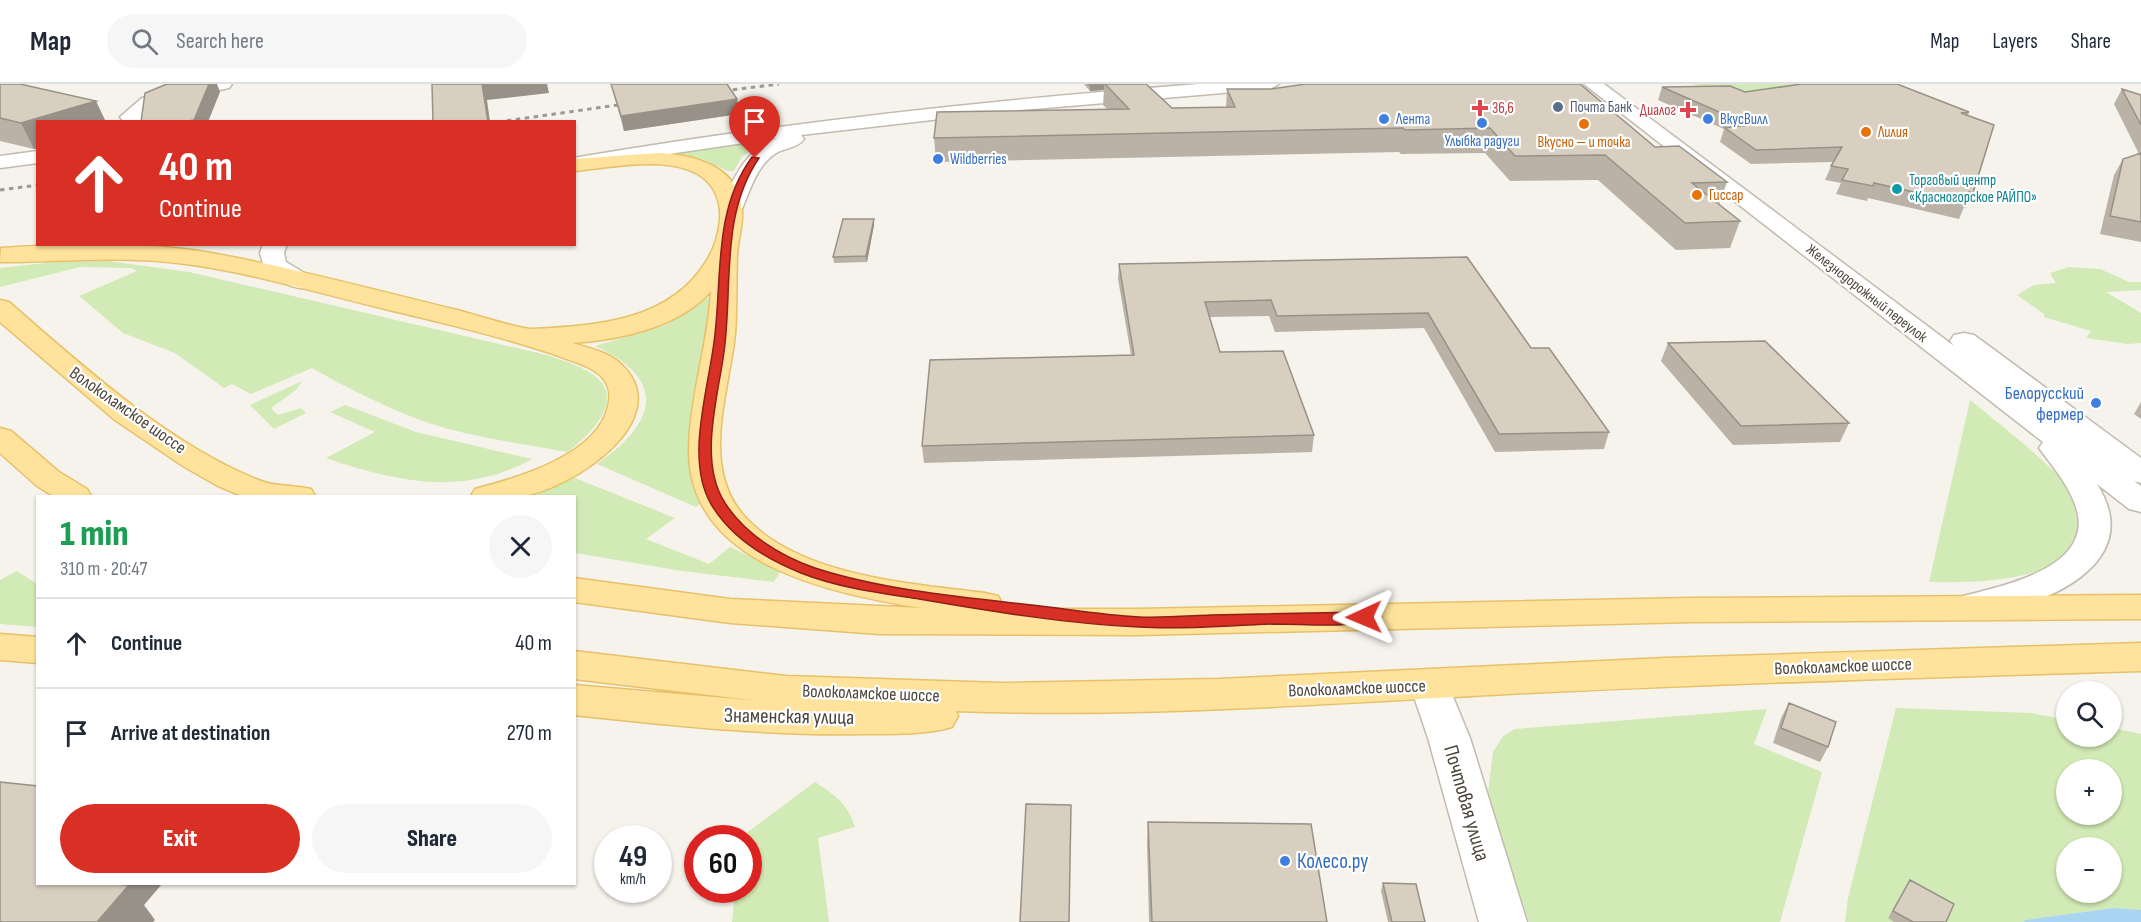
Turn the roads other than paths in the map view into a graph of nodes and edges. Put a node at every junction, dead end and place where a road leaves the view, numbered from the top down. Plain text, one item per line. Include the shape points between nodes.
1 (223, 84) edge
2 (1270, 84) edge
3 (1593, 84) edge
4 (1615, 84) edge
5 (133, 120) edge
6 (868, 123) junction
7 (36, 157) edge
8 (0, 162) edge
9 (576, 165) edge
10 (576, 165) edge
11 (731, 208) junction
12 (47, 246) edge
13 (274, 246) edge
14 (725, 250) junction
15 (1, 255) edge
16 (302, 282) junction
17 (0, 308) edge
18 (524, 334) junction
19 (2030, 420) junction
20 (0, 437) edge
21 (2135, 467) edge
22 (261, 494) edge
23 (74, 495) edge
24 (280, 495) edge
25 (491, 495) edge
26 (2141, 502) edge
27 (576, 590) edge
28 (2141, 607) edge
29 (1946, 609) junction
30 (1139, 622) junction
31 (0, 647) edge
32 (36, 650) edge
33 (2141, 657) edge
34 (2017, 661) junction
35 (576, 665) edge
36 (2141, 670) edge
37 (1430, 685) junction
38 (1219, 694) junction
39 (576, 700) edge
40 (1503, 922) edge

1 - 5 street via 150,103 133,113
2 - 6 street
3 - 19 street, Железнодорожный переулок
4 - 21 street, Железнодорожный переулок
6 - 9 street via 785,131
6 - 11 street via 807,135 766,149 748,169
7 - 8 street
10 - 11 main road via 652,160 694,164 719,179
11 - 14 main road
12 - 15 main road
13 - 16 street via 274,266
14 - 18 main road via 706,282 691,297 655,316 610,329
14 - 30 main road via 721,333 705,445 707,477 718,504 747,538 807,570 852,583 970,603
15 - 16 main road via 69,251 160,253
16 - 18 main road
17 - 22 main road, Волоколамское шоссе via 90,388 161,437
18 - 25 main road via 610,369 624,390 625,402 612,429 582,457 536,481
19 - 26 street, Железнодорожный переулок
19 - 29 street via 2056,449 2090,501 2095,517 2093,541 2070,568 2047,583 1986,604
20 - 23 main road
22 - 24 main road
27 - 30 main road via 730,611 879,621
28 - 29 main road
29 - 30 main road via 1692,610
31 - 32 main road
33 - 34 main road, Волоколамское шоссе
34 - 36 main road
34 - 37 main road, Волоколамское шоссе via 1665,672
35 - 38 main road, Волоколамское шоссе via 786,690 1001,698
37 - 38 main road, Волоколамское шоссе
37 - 40 street, Почтовая улица
38 - 39 main road, Знаменская улица via 933,716 808,718 693,713

